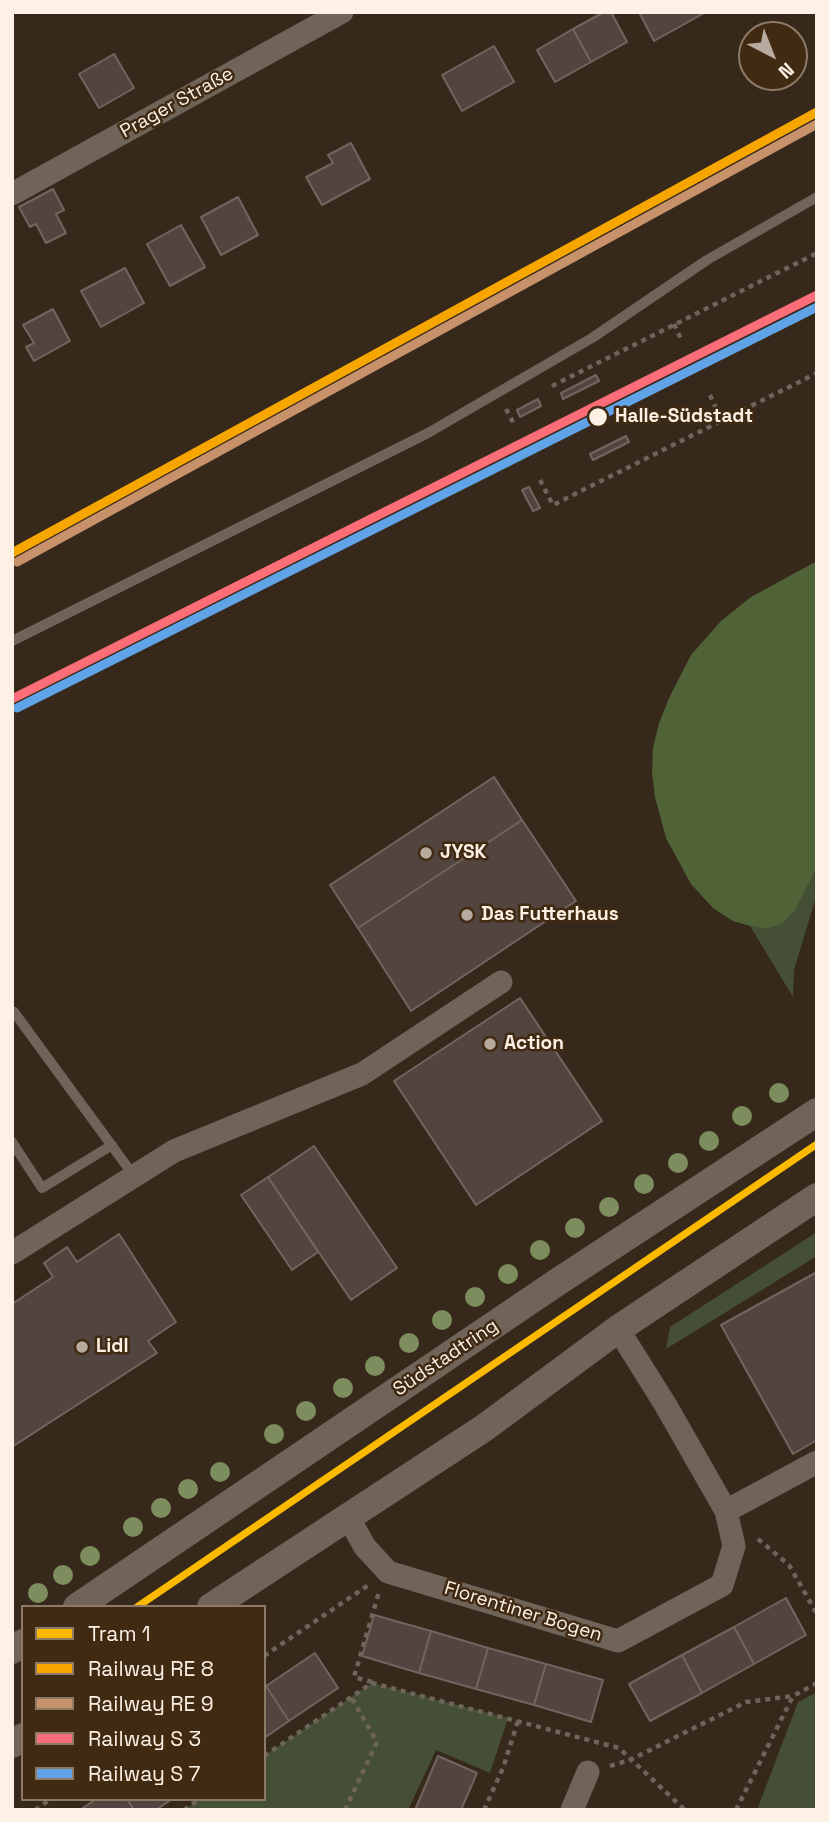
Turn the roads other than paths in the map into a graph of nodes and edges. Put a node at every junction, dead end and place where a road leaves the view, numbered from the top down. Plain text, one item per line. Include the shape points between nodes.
1 (342, 12) edge
2 (12, 194) edge
3 (817, 197) edge
4 (12, 641) edge
5 (501, 982) dead end
6 (12, 1013) edge
7 (817, 1112) edge
8 (12, 1142) edge
9 (112, 1145) junction
10 (134, 1176) junction
11 (817, 1197) edge
12 (16, 1243) edge
13 (618, 1329) junction
14 (817, 1462) edge
15 (726, 1511) junction
16 (348, 1517) junction
17 (80, 1605) edge
18 (214, 1605) edge
19 (588, 1772) road end
20 (572, 1810) edge

1 - 2 street, Prager Straße
3 - 4 lane via 706,260 592,338 428,433
5 - 10 street via 362,1074 174,1151
6 - 9 lane
7 - 17 street, Südstadtring
8 - 9 lane via 42,1188
9 - 10 lane
10 - 12 street
11 - 13 street
13 - 15 street, Florentiner Bogen
13 - 16 street via 484,1428
14 - 15 street
15 - 16 street, Florentiner Bogen via 734,1546 722,1585 618,1641 388,1572 365,1547
16 - 18 street
19 - 20 street

